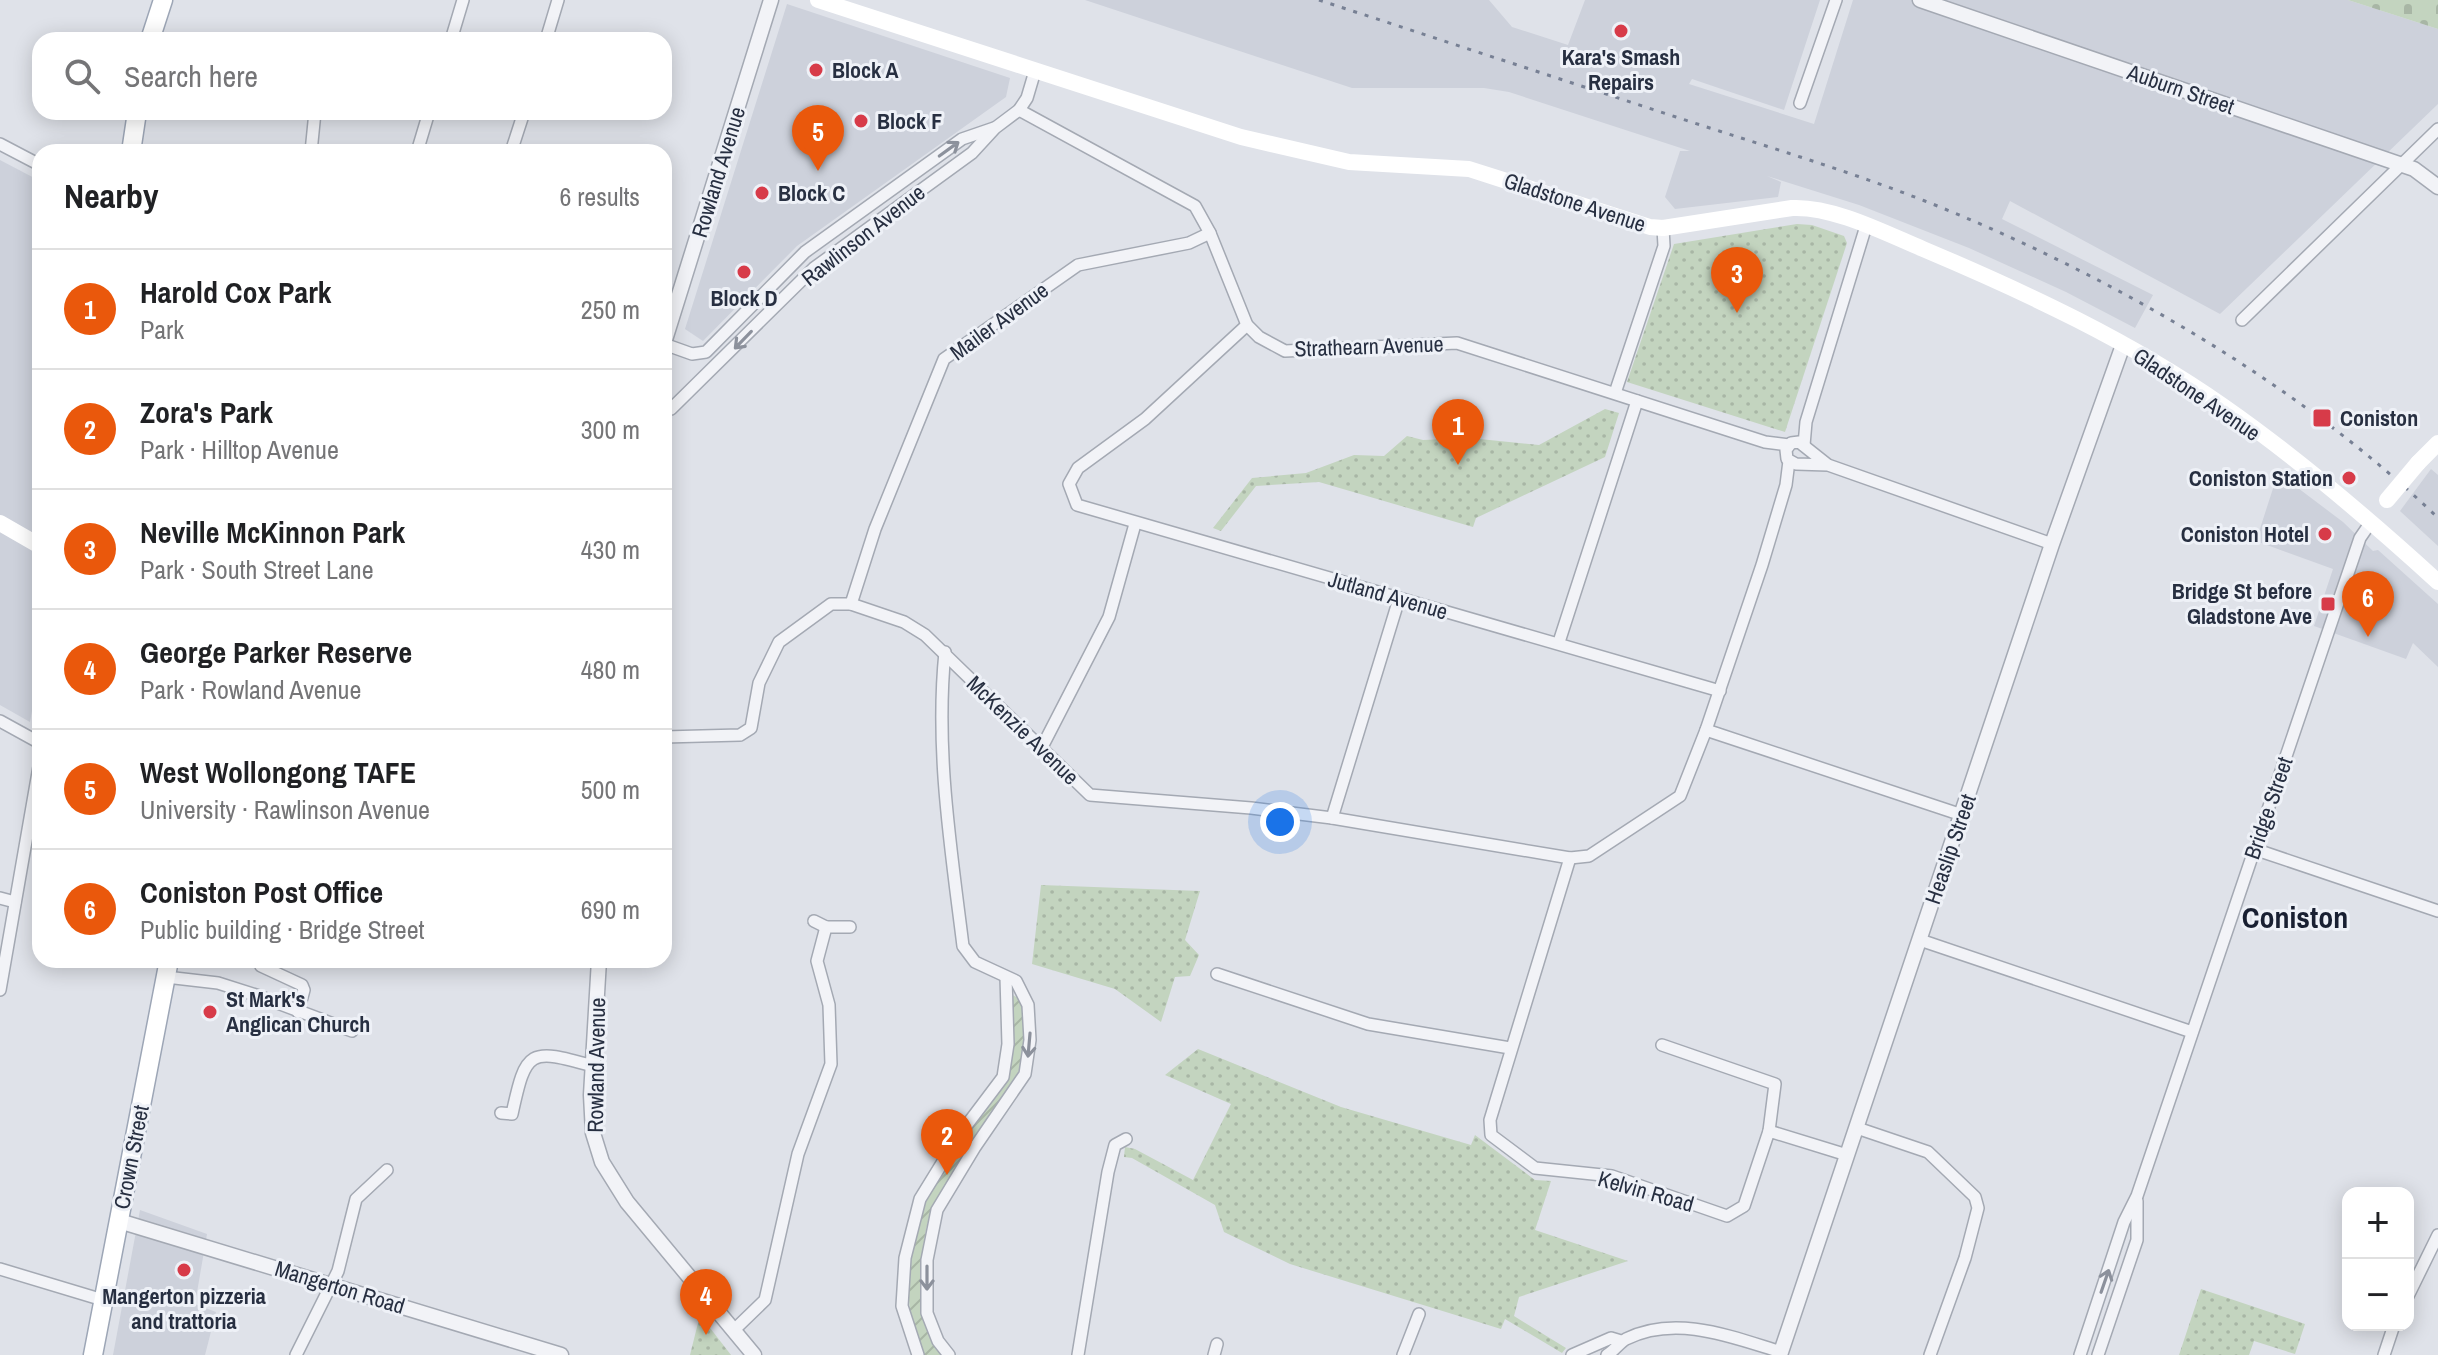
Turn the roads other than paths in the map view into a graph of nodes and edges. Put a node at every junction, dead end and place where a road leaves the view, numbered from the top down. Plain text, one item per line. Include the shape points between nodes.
1 (163, 0) edge
2 (463, 0) edge
3 (558, 0) edge
4 (771, 0) edge
5 (818, 0) edge
6 (1836, 0) edge
7 (1920, 0) edge
8 (153, 32) edge
9 (453, 32) edge
10 (548, 32) edge
11 (1035, 71) junction
12 (1800, 103) dead end
13 (1019, 110) junction
14 (136, 120) edge
15 (314, 120) edge
16 (427, 120) edge
17 (521, 120) edge
18 (995, 128) junction
19 (2438, 129) edge
20 (0, 144) edge
21 (132, 144) edge
22 (312, 144) edge
23 (419, 144) edge
24 (514, 144) edge
25 (32, 161) edge
26 (2402, 165) junction
27 (2438, 187) edge
28 (1866, 226) junction
29 (1663, 228) junction
30 (1210, 233) junction
31 (672, 318) edge
32 (2242, 320) dead end
33 (1247, 325) junction
34 (2123, 345) junction
35 (672, 347) edge
36 (1615, 393) junction
37 (1637, 401) junction
38 (672, 408) edge
39 (2438, 443) edge
40 (1796, 453) junction
41 (0, 514) edge
42 (2371, 522) junction
43 (0, 523) edge
44 (1135, 524) junction
45 (32, 532) edge
46 (32, 541) edge
47 (2052, 544) junction
48 (2438, 582) edge
49 (1399, 599) junction
50 (851, 604) junction
51 (1559, 642) junction
52 (945, 652) junction
53 (1720, 691) junction
54 (0, 721) edge
55 (1706, 730) junction
56 (672, 737) edge
57 (32, 739) edge
58 (1041, 749) junction
59 (32, 806) edge
60 (1962, 815) junction
61 (1332, 818) junction
62 (2254, 849) junction
63 (1570, 858) junction
64 (0, 898) edge
65 (15, 902) junction
66 (2438, 911) edge
67 (814, 921) dead end
68 (826, 927) junction
69 (850, 927) dead end
70 (1920, 940) junction
71 (270, 968) edge
72 (599, 968) edge
73 (168, 969) edge
74 (1217, 974) dead end
75 (1006, 977) junction
76 (0, 990) edge
77 (298, 1012) junction
78 (352, 1031) dead end
79 (2192, 1032) junction
80 (1662, 1045) dead end
81 (1510, 1048) junction
82 (593, 1066) junction
83 (501, 1113) dead end
84 (1857, 1128) junction
85 (1769, 1131) junction
86 (1126, 1139) dead end
87 (1847, 1155) junction
88 (387, 1170) dead end
89 (2137, 1196) junction
90 (119, 1221) junction
91 (2438, 1235) edge
92 (0, 1269) edge
93 (2414, 1284) edge
94 (331, 1285) junction
95 (103, 1300) junction
96 (1419, 1314) dead end
97 (733, 1331) junction
98 (2392, 1331) edge
99 (1621, 1341) junction
100 (556, 1354) edge
101 (1781, 1354) edge
102 (93, 1355) edge
103 (296, 1355) edge
104 (754, 1355) edge
105 (918, 1355) edge
106 (949, 1355) edge
107 (1078, 1355) edge
108 (1403, 1355) edge
109 (1572, 1355) edge
110 (1607, 1355) edge
111 (1930, 1355) edge
112 (2080, 1355) edge
113 (2098, 1355) edge
114 (2384, 1355) edge

1 - 8 main road
2 - 9 street
3 - 10 street
4 - 31 street, Rowland Avenue
5 - 11 main road, Gladstone Avenue
6 - 12 street
7 - 26 street, Auburn Street
11 - 13 street
11 - 29 main road, Gladstone Avenue via 1241,137 1349,162 1469,169
13 - 18 street, Rawlinson Avenue
13 - 30 street via 1195,206
14 - 21 main road
15 - 22 street
16 - 23 street
17 - 24 street
35 -> 18 street, Rawlinson Avenue via 692,354 706,352 805,252 962,139
18 -> 38 street, Rawlinson Avenue via 972,153 814,268
19 - 26 street
20 - 25 street
26 - 27 street, Auburn Street
26 - 32 street
28 - 29 main road, Gladstone Avenue via 1801,207
28 - 34 main road, Gladstone Avenue via 2006,284
28 - 40 street, McKenzie Avenue
29 - 36 street via 1664,246
30 - 33 street
30 - 50 street, Mailer Avenue via 1189,243 1078,265 944,359 875,529
33 - 36 street, Strathearn Avenue via 1285,351 1457,343
33 - 44 street, Jutland Avenue via 1145,419 1078,468 1069,484 1077,505
34 - 42 main road, Gladstone Avenue via 2222,405
34 - 47 street, Heaslip Street
36 - 37 street, Strathearn Avenue
37 - 40 street, Strathearn Avenue
37 - 51 street
39 - 42 main road, Bridge Street, bridge
40 - 47 street
40 - 53 street, McKenzie Avenue
41 - 45 main road
42 - 48 main road, Gladstone Avenue
42 - 62 street, Bridge Street via 2360,538
43 - 46 main road
44 - 49 street, Jutland Avenue
44 - 58 street via 1109,617
47 - 60 street, Heaslip Street
49 - 51 street, Jutland Avenue
49 - 61 street
50 - 52 street, McKenzie Avenue via 904,622
50 - 56 street via 831,604 779,642 759,683 751,728 740,735
51 - 53 street, Jutland Avenue
52 - 58 street, McKenzie Avenue
52 - 75 street via 945,793 963,946 975,962
53 - 55 street, McKenzie Avenue
54 - 57 street
55 - 60 street
55 - 63 street, McKenzie Avenue via 1680,796 1589,856
58 - 61 street, McKenzie Avenue via 1090,795
59 - 65 street
60 - 70 street, Heaslip Street
61 - 63 street, McKenzie Avenue
62 - 66 street
62 - 79 street, Bridge Street
63 - 81 street, Kelvin Road
64 - 65 street
65 - 76 street
67 - 68 street
68 - 69 street
68 - 97 street via 817,961 829,1005 831,1064 798,1154 765,1300
70 - 79 street
70 - 84 street, Heaslip Street
71 - 77 street via 302,985
72 - 82 street, Rowland Avenue
73 - 77 street
73 - 90 main road, Crown Street
74 - 81 street via 1368,1024
75 - 105 street via 1008,1044 1003,1077 920,1199 905,1258 902,1306
75 -> 106 street via 1016,981 1028,1005 1025,1074 937,1210 927,1260 927,1313
77 - 78 street
79 - 89 street, Bridge Street
80 - 85 street via 1775,1084
81 - 85 street, Kelvin Road via 1490,1120 1491,1135 1535,1168 1612,1176 1727,1216 1744,1206
82 - 83 street via 552,1054 538,1056 524,1067 512,1114
82 - 97 street, Rowland Avenue via 593,1133 602,1162 627,1202
84 - 87 street, Heaslip Street
84 - 111 street via 1928,1152 1975,1197 1978,1208 1965,1258
85 - 87 street
86 - 107 street via 1115,1145 1108,1172
87 - 101 street, Heaslip Street
88 - 94 street via 356,1199
112 -> 89 street, Bridge Street
89 - 113 street, Bridge Street via 2137,1240
90 - 94 street, Mangerton Road
90 - 95 main road, Crown Street
91 - 93 street
92 - 95 street
94 - 100 street, Mangerton Road
94 - 103 street
95 - 102 main road, Crown Street
96 - 108 street
97 - 104 street, Rowland Avenue
98 - 114 street
99 - 101 street via 1645,1331 1703,1328
99 - 109 street via 1611,1338
99 - 110 street

